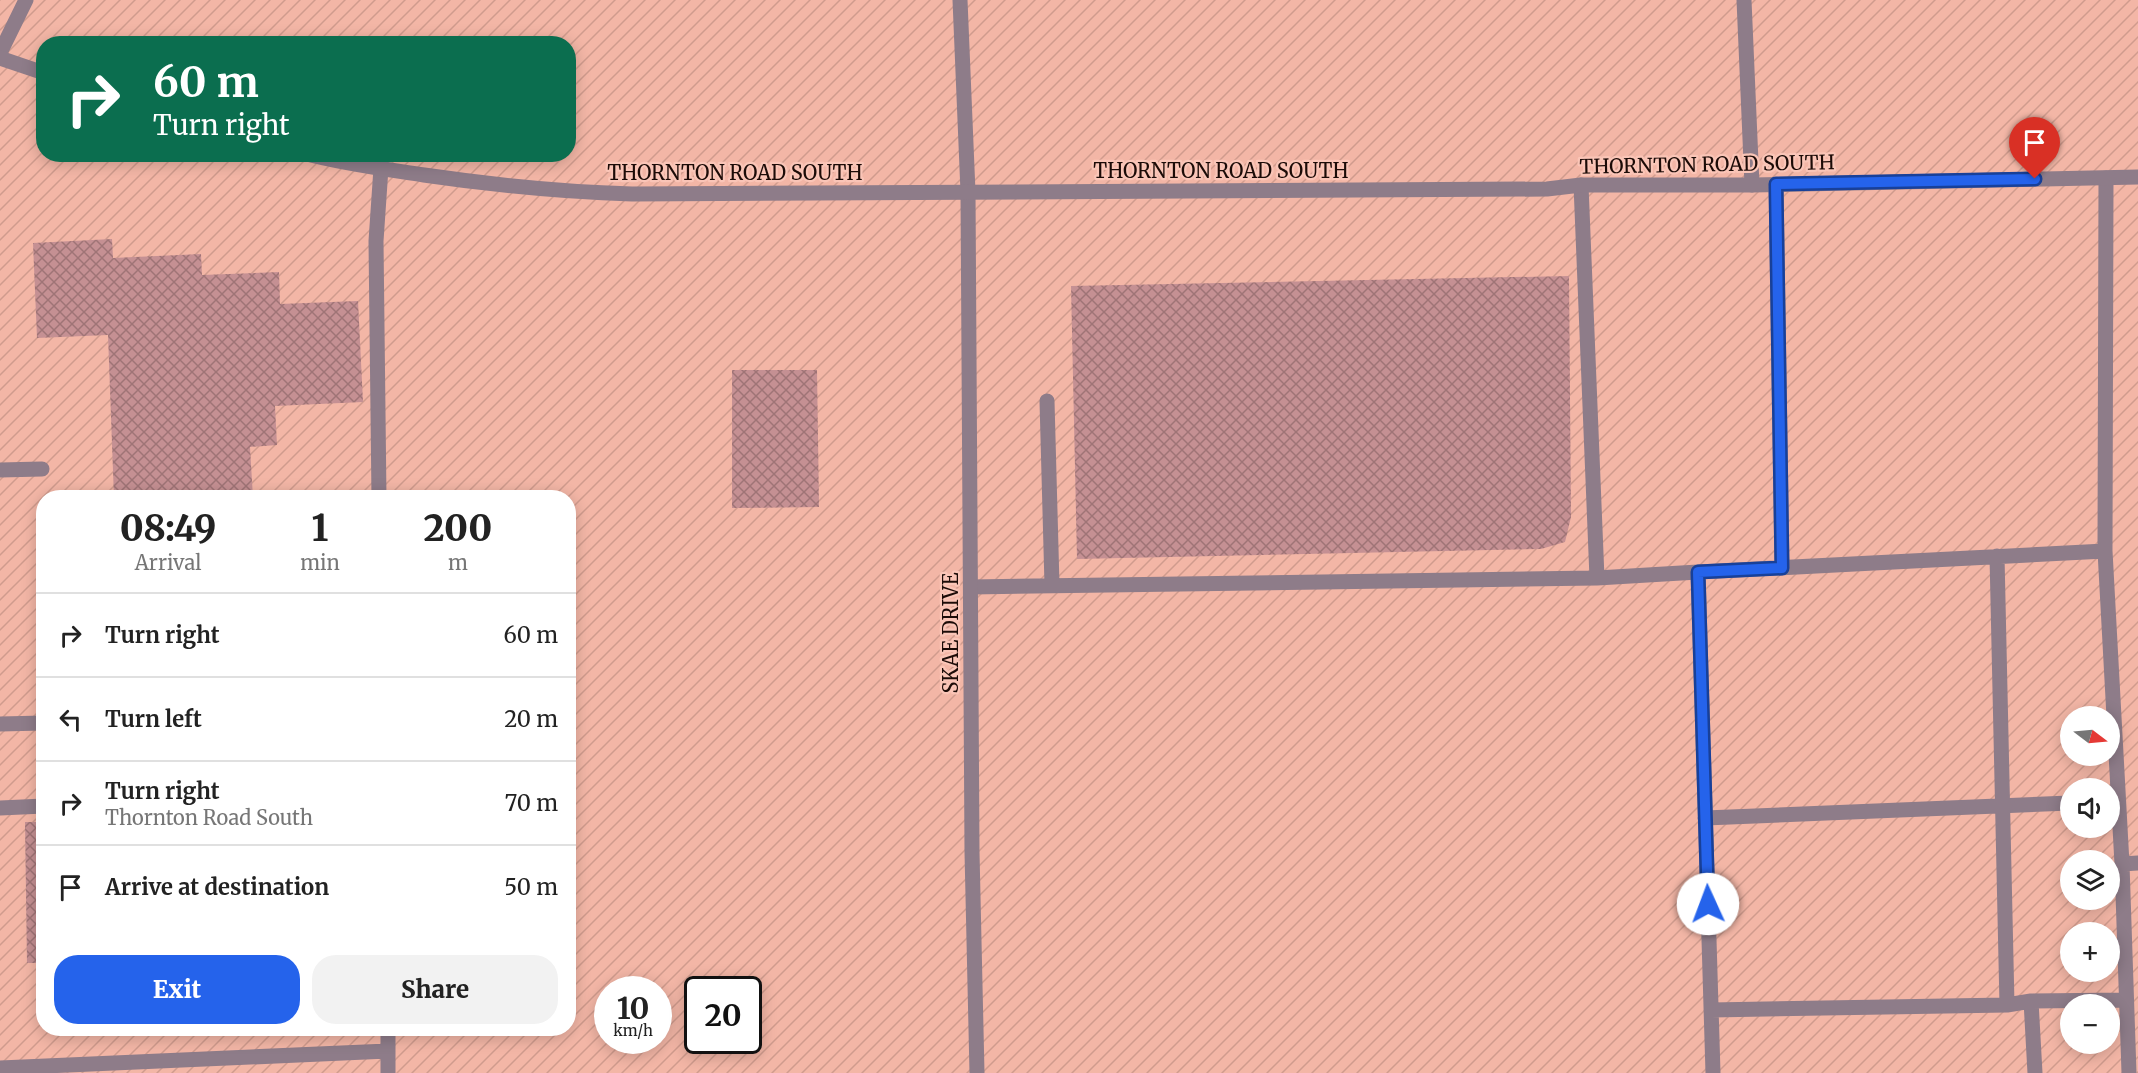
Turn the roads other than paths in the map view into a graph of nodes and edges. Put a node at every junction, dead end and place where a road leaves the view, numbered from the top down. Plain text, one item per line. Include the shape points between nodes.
1 (26, 0) edge
2 (960, 0) edge
3 (1744, 0) edge
4 (0, 53) edge
5 (0, 58) edge
6 (36, 71) edge
7 (349, 162) edge
8 (381, 168) junction
9 (2138, 177) edge
10 (2106, 178) junction
11 (1776, 184) junction
12 (1581, 185) junction
13 (1752, 185) junction
14 (968, 192) junction
15 (1047, 401) dead end
16 (42, 469) dead end
17 (0, 470) edge
18 (379, 490) edge
19 (2104, 551) junction
20 (1997, 556) junction
21 (1782, 568) junction
22 (1698, 572) junction
23 (1597, 578) junction
24 (1052, 585) junction
25 (971, 586) junction
26 (36, 723) edge
27 (0, 724) edge
28 (2113, 778) edge
29 (2060, 803) edge
30 (2003, 805) junction
31 (36, 806) edge
32 (0, 808) edge
33 (1705, 818) junction
34 (2119, 838) edge
35 (2138, 863) edge
36 (2122, 864) junction
37 (2126, 1000) junction
38 (2031, 1001) junction
39 (2007, 1005) junction
40 (1711, 1010) junction
41 (388, 1036) edge
42 (388, 1051) junction
43 (0, 1068) edge
44 (388, 1073) edge
45 (977, 1073) edge
46 (1713, 1073) edge
47 (2035, 1073) edge
48 (2129, 1073) edge

1 - 4 street
2 - 14 street, SKAE DRIVE
3 - 13 street
5 - 6 street
7 - 8 street, THORNTON ROAD SOUTH
8 - 14 street, THORNTON ROAD SOUTH via 570,193
8 - 18 street via 376,241
9 - 10 street, THORNTON ROAD SOUTH
10 - 11 street, THORNTON ROAD SOUTH
10 - 19 street
11 - 13 street, THORNTON ROAD SOUTH
11 - 21 street
12 - 13 street, THORNTON ROAD SOUTH
12 - 14 street, THORNTON ROAD SOUTH via 1547,189
12 - 23 street
14 - 25 street, SKAE DRIVE
15 - 24 street
16 - 17 street
19 - 20 street
19 - 28 street
20 - 21 street
20 - 30 street
21 - 22 street
22 - 23 street
22 - 33 street
23 - 24 street
24 - 25 street
25 - 45 street, SKAE DRIVE
26 - 27 street
29 - 30 street
30 - 33 street
30 - 39 street
31 - 32 street
33 - 40 street
34 - 36 street
35 - 36 street
36 - 37 street
37 - 38 street
37 - 48 street
38 - 39 street
38 - 47 street
39 - 40 street
40 - 46 street
41 - 42 street
42 - 43 street
42 - 44 street

